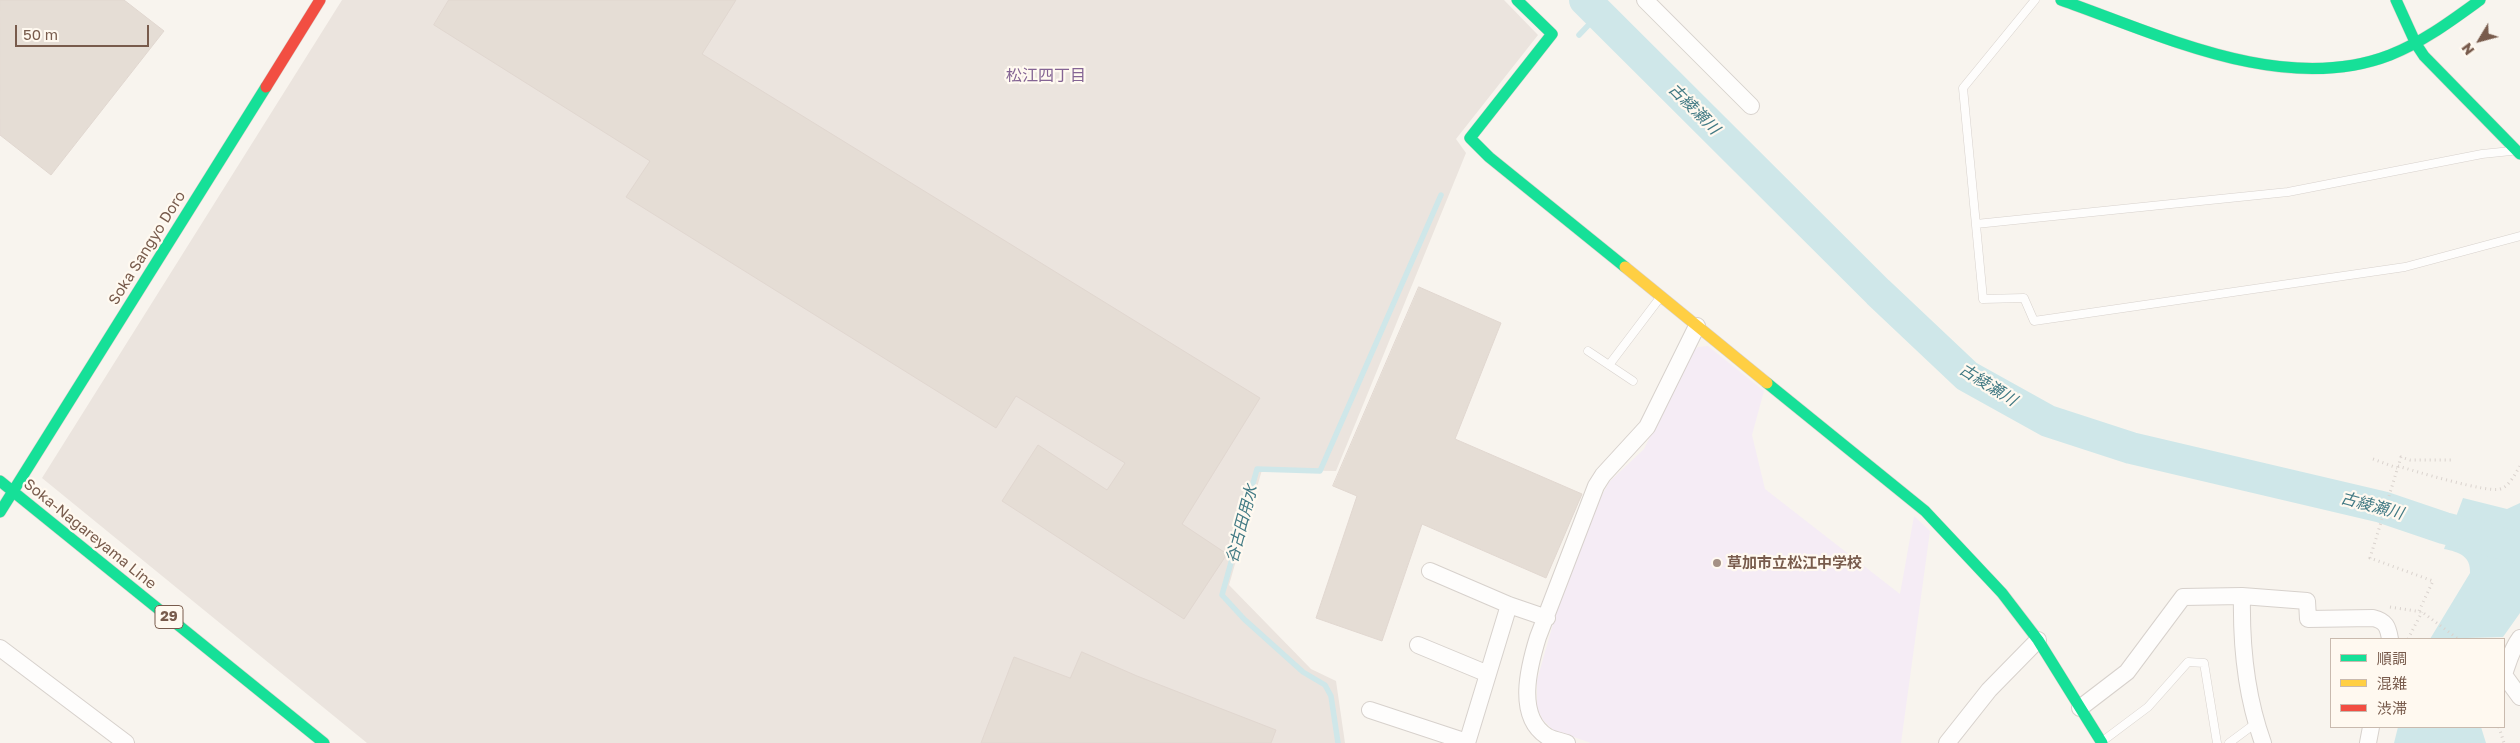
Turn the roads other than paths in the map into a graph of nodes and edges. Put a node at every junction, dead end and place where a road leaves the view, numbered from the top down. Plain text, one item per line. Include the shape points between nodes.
1 (320, 0) edge
2 (1518, 0) edge
3 (1645, 0) edge
4 (2035, 0) edge
5 (2061, 0) edge
6 (2396, 0) edge
7 (2480, 0) edge
8 (2416, 44) junction
9 (1751, 106) dead end
10 (2518, 152) edge
11 (1976, 224) junction
12 (2520, 236) edge
13 (1661, 296) junction
14 (1697, 326) junction
15 (1588, 351) dead end
16 (1609, 365) junction
17 (1633, 380) dead end
18 (0, 481) edge
19 (13, 492) junction
20 (0, 512) edge
21 (1430, 571) dead end
22 (2242, 596) junction
23 (1510, 605) junction
24 (1547, 618) junction
25 (2390, 638) edge
26 (2520, 638) edge
27 (2038, 640) junction
28 (1418, 645) dead end
29 (0, 648) edge
30 (2505, 672) edge
31 (1488, 674) junction
32 (2505, 676) edge
33 (2520, 697) edge
34 (2080, 708) junction
35 (1370, 710) dead end
36 (2256, 723) junction
37 (2371, 728) edge
38 (2102, 742) edge
39 (126, 743) edge
40 (324, 743) edge
41 (1467, 743) edge
42 (1567, 743) edge
43 (1947, 743) edge
44 (2217, 743) edge
45 (2229, 743) edge
46 (2263, 743) edge
47 (2368, 743) edge

1 - 19 street, Soka Sangyo Doro
2 - 13 street via 1552,34 1470,138 1489,157
3 - 9 street
4 - 11 lane via 1964,88
5 - 8 street via 2223,57 2306,70 2360,64
6 - 8 street
7 - 8 street
8 - 10 street via 2429,63
10 - 11 lane via 2482,154 2288,192
11 - 12 lane via 1983,299 2024,298 2034,321 2405,267
13 - 14 street
13 - 16 lane
14 - 24 street via 1647,426 1596,486
14 - 27 street via 1925,511 2002,592
15 - 16 lane
16 - 17 lane
18 - 19 street, Soka-Nagareyama Line / 29
19 - 20 street, Soka Sangyo Doro
19 - 40 street, Soka-Nagareyama Line / 29
21 - 23 street
22 - 25 street via 2307,601 2308,619 2373,618 2383,621
22 - 34 street via 2183,596 2127,672
22 - 36 street via 2243,650
23 - 24 street
23 - 31 street
24 - 42 street via 1532,656 1529,704 1539,728 1548,737
26 - 30 street via 2510,651
27 - 34 street
27 - 43 street via 1989,690
28 - 31 street
29 - 39 street
31 - 41 street
32 - 33 street
34 - 38 street
35 - 41 street
36 - 45 lane
36 - 46 street
37 - 47 street
38 - 44 lane via 2148,707 2188,662 2204,663

